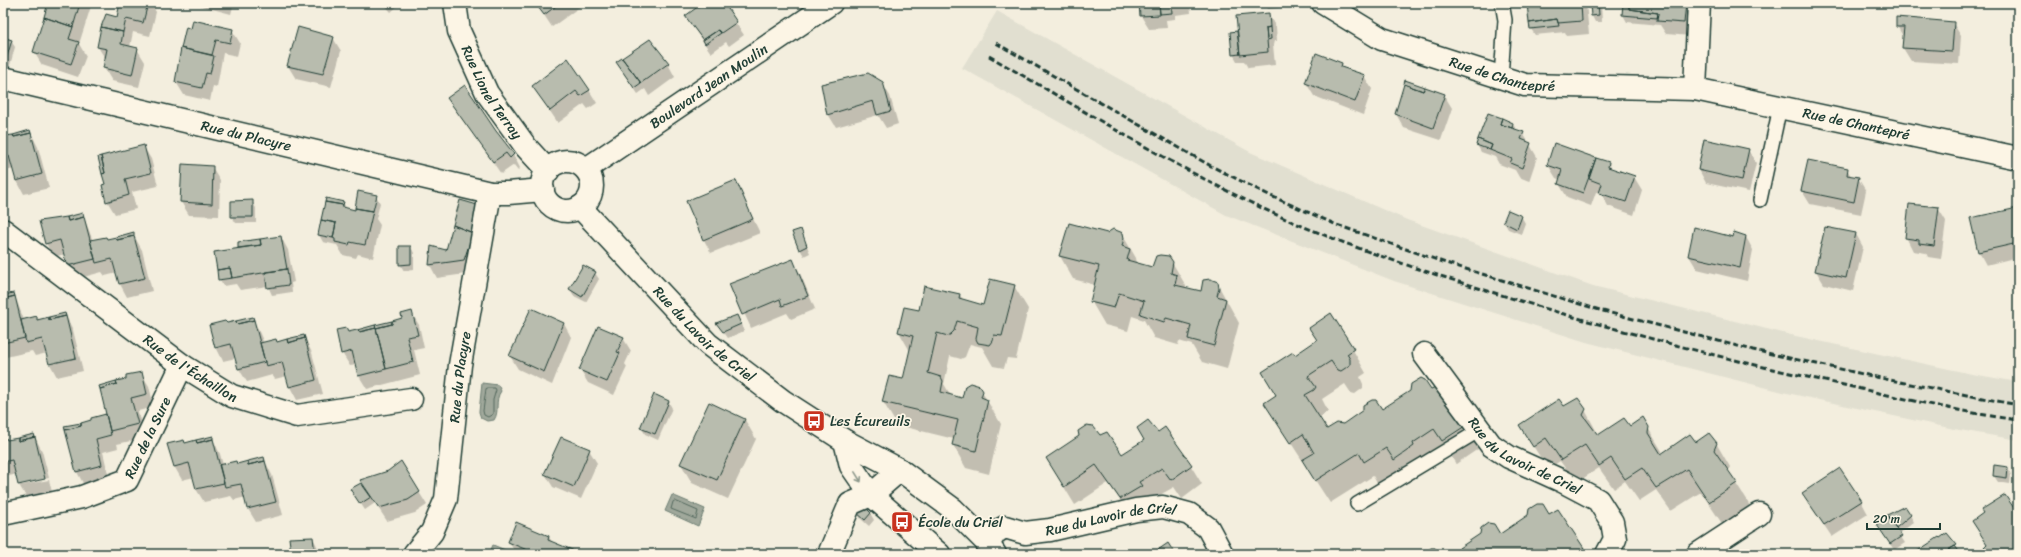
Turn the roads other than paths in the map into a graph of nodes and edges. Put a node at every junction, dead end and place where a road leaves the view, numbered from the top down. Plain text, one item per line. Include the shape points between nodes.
1 (455, 3) edge
2 (831, 3) edge
3 (1323, 3) edge
4 (1502, 3) edge
5 (1699, 3) edge
6 (1501, 77) junction
7 (3, 78) edge
8 (1695, 89) junction
9 (1780, 107) junction
10 (2018, 158) edge
11 (586, 169) junction
12 (545, 181) junction
13 (490, 192) junction
14 (1760, 200) dead end
15 (580, 207) junction
16 (3, 230) edge
17 (1424, 354) dead end
18 (182, 364) junction
19 (411, 398) dead end
20 (1480, 430) junction
21 (845, 440) junction
22 (900, 470) junction
23 (871, 495) junction
24 (1357, 504) dead end
25 (3, 514) edge
26 (1759, 514) dead end
27 (992, 549) edge
28 (414, 554) edge
29 (829, 554) edge
30 (939, 554) edge
31 (1222, 554) edge
32 (1607, 554) edge
33 (1698, 554) edge

1 - 12 street, Rue Lionel Terray via 459,31 487,93 526,147
2 - 11 street, Boulevard Jean Moulin
3 - 6 street, Rue de Chantepré via 1382,39
4 - 6 lane via 1505,20
5 - 8 street
6 - 8 street, Rue de Chantepré via 1525,85
7 - 13 street, Rue du Placyre
8 - 9 street, Rue de Chantepré
9 - 10 street, Rue de Chantepré
9 - 14 lane
11 - 12 street via 573,162 566,162 553,166
11 - 15 street via 592,182 592,190 590,197
12 - 13 street, Rue du Placyre via 508,193
12 - 15 street via 550,204 565,211
13 - 28 street, Rue du Placyre via 460,366 446,499 432,532
15 - 21 street, Rue du Lavoir de Criel via 708,344 783,401
16 - 18 street, Rue de l'Échaillon
17 - 20 street, Rue du Lavoir de Criel
18 - 19 street, Rue de l'Échaillon via 232,396 297,416
18 - 25 street, Rue de la Sure via 127,480 82,497
20 - 24 lane
20 - 32 street, Rue du Lavoir de Criel via 1491,445 1509,457 1598,500 1612,522 1615,539
21 - 22 street, Rue du Lavoir de Criel
21 -> 23 street via 851,466
22 - 23 street
22 - 27 street, Rue du Lavoir de Criel via 953,509
23 - 29 street via 850,504
23 - 30 street
26 - 33 street
27 - 31 street, Rue du Lavoir de Criel via 996,532 1005,526 1025,533 1050,530 1136,510 1163,507 1189,514 1208,528

